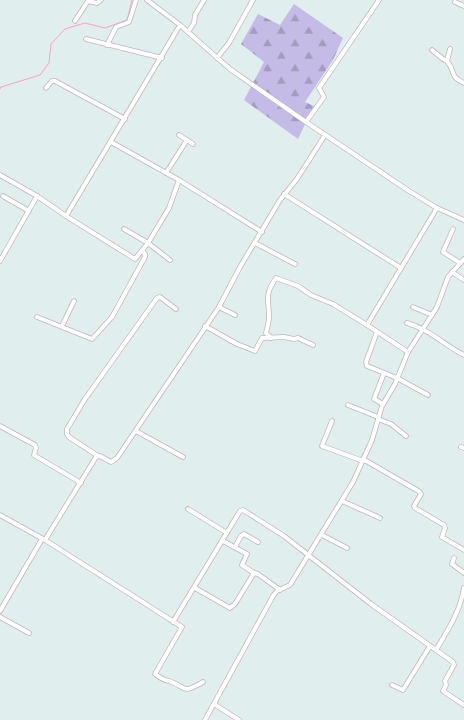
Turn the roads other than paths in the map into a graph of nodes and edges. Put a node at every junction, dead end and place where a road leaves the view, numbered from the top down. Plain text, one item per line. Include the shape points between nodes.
1 (101, 0) edge
2 (136, 0) edge
3 (147, 0) edge
4 (204, 0) edge
5 (253, 0) edge
6 (379, 0) edge
7 (455, 2) dead end
8 (464, 6) edge
9 (75, 21) dead end
10 (180, 26) junction
11 (188, 32) junction
12 (86, 40) dead end
13 (107, 45) junction
14 (450, 49) dead end
15 (432, 50) dead end
16 (162, 58) junction
17 (217, 58) junction
18 (448, 61) junction
19 (464, 83) edge
20 (46, 88) dead end
21 (125, 119) junction
22 (306, 122) junction
23 (178, 135) dead end
24 (325, 135) junction
25 (187, 140) junction
26 (111, 142) junction
27 (193, 144) dead end
28 (166, 173) junction
29 (0, 175) edge
30 (179, 180) junction
31 (284, 194) junction
32 (3, 196) dead end
33 (37, 196) junction
34 (437, 208) junction
35 (29, 210) junction
36 (66, 216) junction
37 (464, 220) edge
38 (124, 229) dead end
39 (453, 229) dead end
40 (262, 232) junction
41 (148, 243) junction
42 (255, 243) junction
43 (142, 252) junction
44 (464, 258) edge
45 (170, 260) dead end
46 (0, 261) edge
47 (460, 263) junction
48 (295, 264) dead end
49 (401, 268) junction
50 (452, 272) junction
51 (464, 280) edge
52 (74, 301) dead end
53 (219, 307) junction
54 (413, 307) dead end
55 (176, 309) dead end
56 (235, 315) dead end
57 (432, 315) junction
58 (37, 316) dead end
59 (407, 323) dead end
60 (367, 325) junction
61 (62, 326) junction
62 (205, 326) junction
63 (423, 329) junction
64 (377, 332) junction
65 (271, 338) junction
66 (313, 344) dead end
67 (408, 352) junction
68 (464, 355) edge
69 (384, 373) junction
70 (398, 378) junction
71 (428, 395) dead end
72 (383, 404) junction
73 (348, 405) dead end
74 (378, 418) junction
75 (332, 422) dead end
76 (0, 426) edge
77 (136, 431) junction
78 (406, 436) dead end
79 (98, 456) junction
80 (183, 457) dead end
81 (363, 460) junction
82 (81, 483) junction
83 (342, 501) junction
84 (188, 509) dead end
85 (0, 515) edge
86 (380, 518) dead end
87 (227, 533) junction
88 (322, 535) junction
89 (44, 540) junction
90 (223, 540) junction
91 (258, 542) dead end
92 (235, 547) junction
93 (347, 548) dead end
94 (464, 550) edge
95 (309, 556) junction
96 (454, 558) dead end
97 (464, 573) edge
98 (254, 574) junction
99 (195, 588) junction
100 (464, 588) edge
101 (280, 590) junction
102 (0, 611) edge
103 (0, 617) edge
104 (173, 622) junction
105 (29, 633) dead end
106 (430, 646) junction
107 (436, 650) junction
108 (202, 682) dead end
109 (392, 685) dead end
110 (214, 704) junction
111 (464, 706) edge
112 (205, 720) edge
113 (239, 720) edge

1 - 9 street via 97,3 88,1
2 - 13 street via 129,22 116,27
3 - 10 street
4 - 11 street
5 - 17 street
6 - 22 street via 318,88 324,97
7 - 8 street
10 - 11 street
10 - 16 street
11 - 17 street
12 - 13 street
13 - 16 street
14 - 18 street
15 - 18 street
16 - 21 street
17 - 22 street
18 - 19 street via 454,78
20 - 21 street via 55,81
21 - 26 street
22 - 24 street
23 - 25 street
24 - 31 street
24 - 34 street
25 - 27 street
25 - 28 street
26 - 28 street
26 - 36 street
28 - 30 street
29 - 33 street
30 - 40 street
30 - 41 street via 172,203
31 - 40 street
31 - 49 street
32 - 35 street
33 - 35 street
33 - 36 street
34 - 37 street
34 - 49 street
35 - 46 street
36 - 43 street via 134,259
38 - 41 street
39 - 47 street via 443,252
40 - 42 street
41 - 43 street
41 - 45 street
42 - 48 street
42 - 53 street
43 - 61 street via 145,257 112,317 94,338 90,340
44 - 47 street
47 - 50 street
49 - 60 street
50 - 51 street
50 - 57 street
52 - 61 street
53 - 56 street
53 - 62 street
54 - 57 street
55 - 79 street via 157,298 67,429 69,437
57 - 63 street
58 - 61 street
59 - 63 street
60 - 64 street
60 - 65 street via 333,304 276,278 267,302 266,331
62 - 65 street via 255,351 261,338
62 - 77 street
63 - 67 street
63 - 68 street
64 - 67 street
64 - 69 street via 366,364
65 - 66 street via 298,338
67 - 70 street
69 - 70 street
69 - 72 street via 374,399
70 - 71 street
70 - 72 street
72 - 74 street
73 - 74 street
74 - 78 street
74 - 81 street
75 - 81 street via 322,446
76 - 82 street via 35,445 35,456
77 - 79 street via 115,460 109,462
77 - 80 street
79 - 82 street
81 - 83 street
81 - 94 street via 420,492 415,508 444,526 442,537
82 - 89 street
83 - 86 street
83 - 88 street
84 - 87 street
85 - 89 street
87 - 90 street
87 - 95 street via 243,510
88 - 93 street
88 - 95 street
89 - 102 street
89 - 104 street
90 - 92 street
90 - 99 street
91 - 92 street via 244,534
92 - 98 street via 247,554 242,565
95 - 101 street via 290,585
95 - 106 street
96 - 97 street via 452,564
98 - 99 street via 232,608
98 - 101 street
99 - 104 street
100 - 107 street via 457,614
101 - 110 street via 273,596
103 - 105 street
104 - 108 street via 182,629 155,674 183,689
106 - 107 street
106 - 109 street via 404,690
107 - 111 street via 454,664 444,682 444,692
110 - 112 street
110 - 113 street

